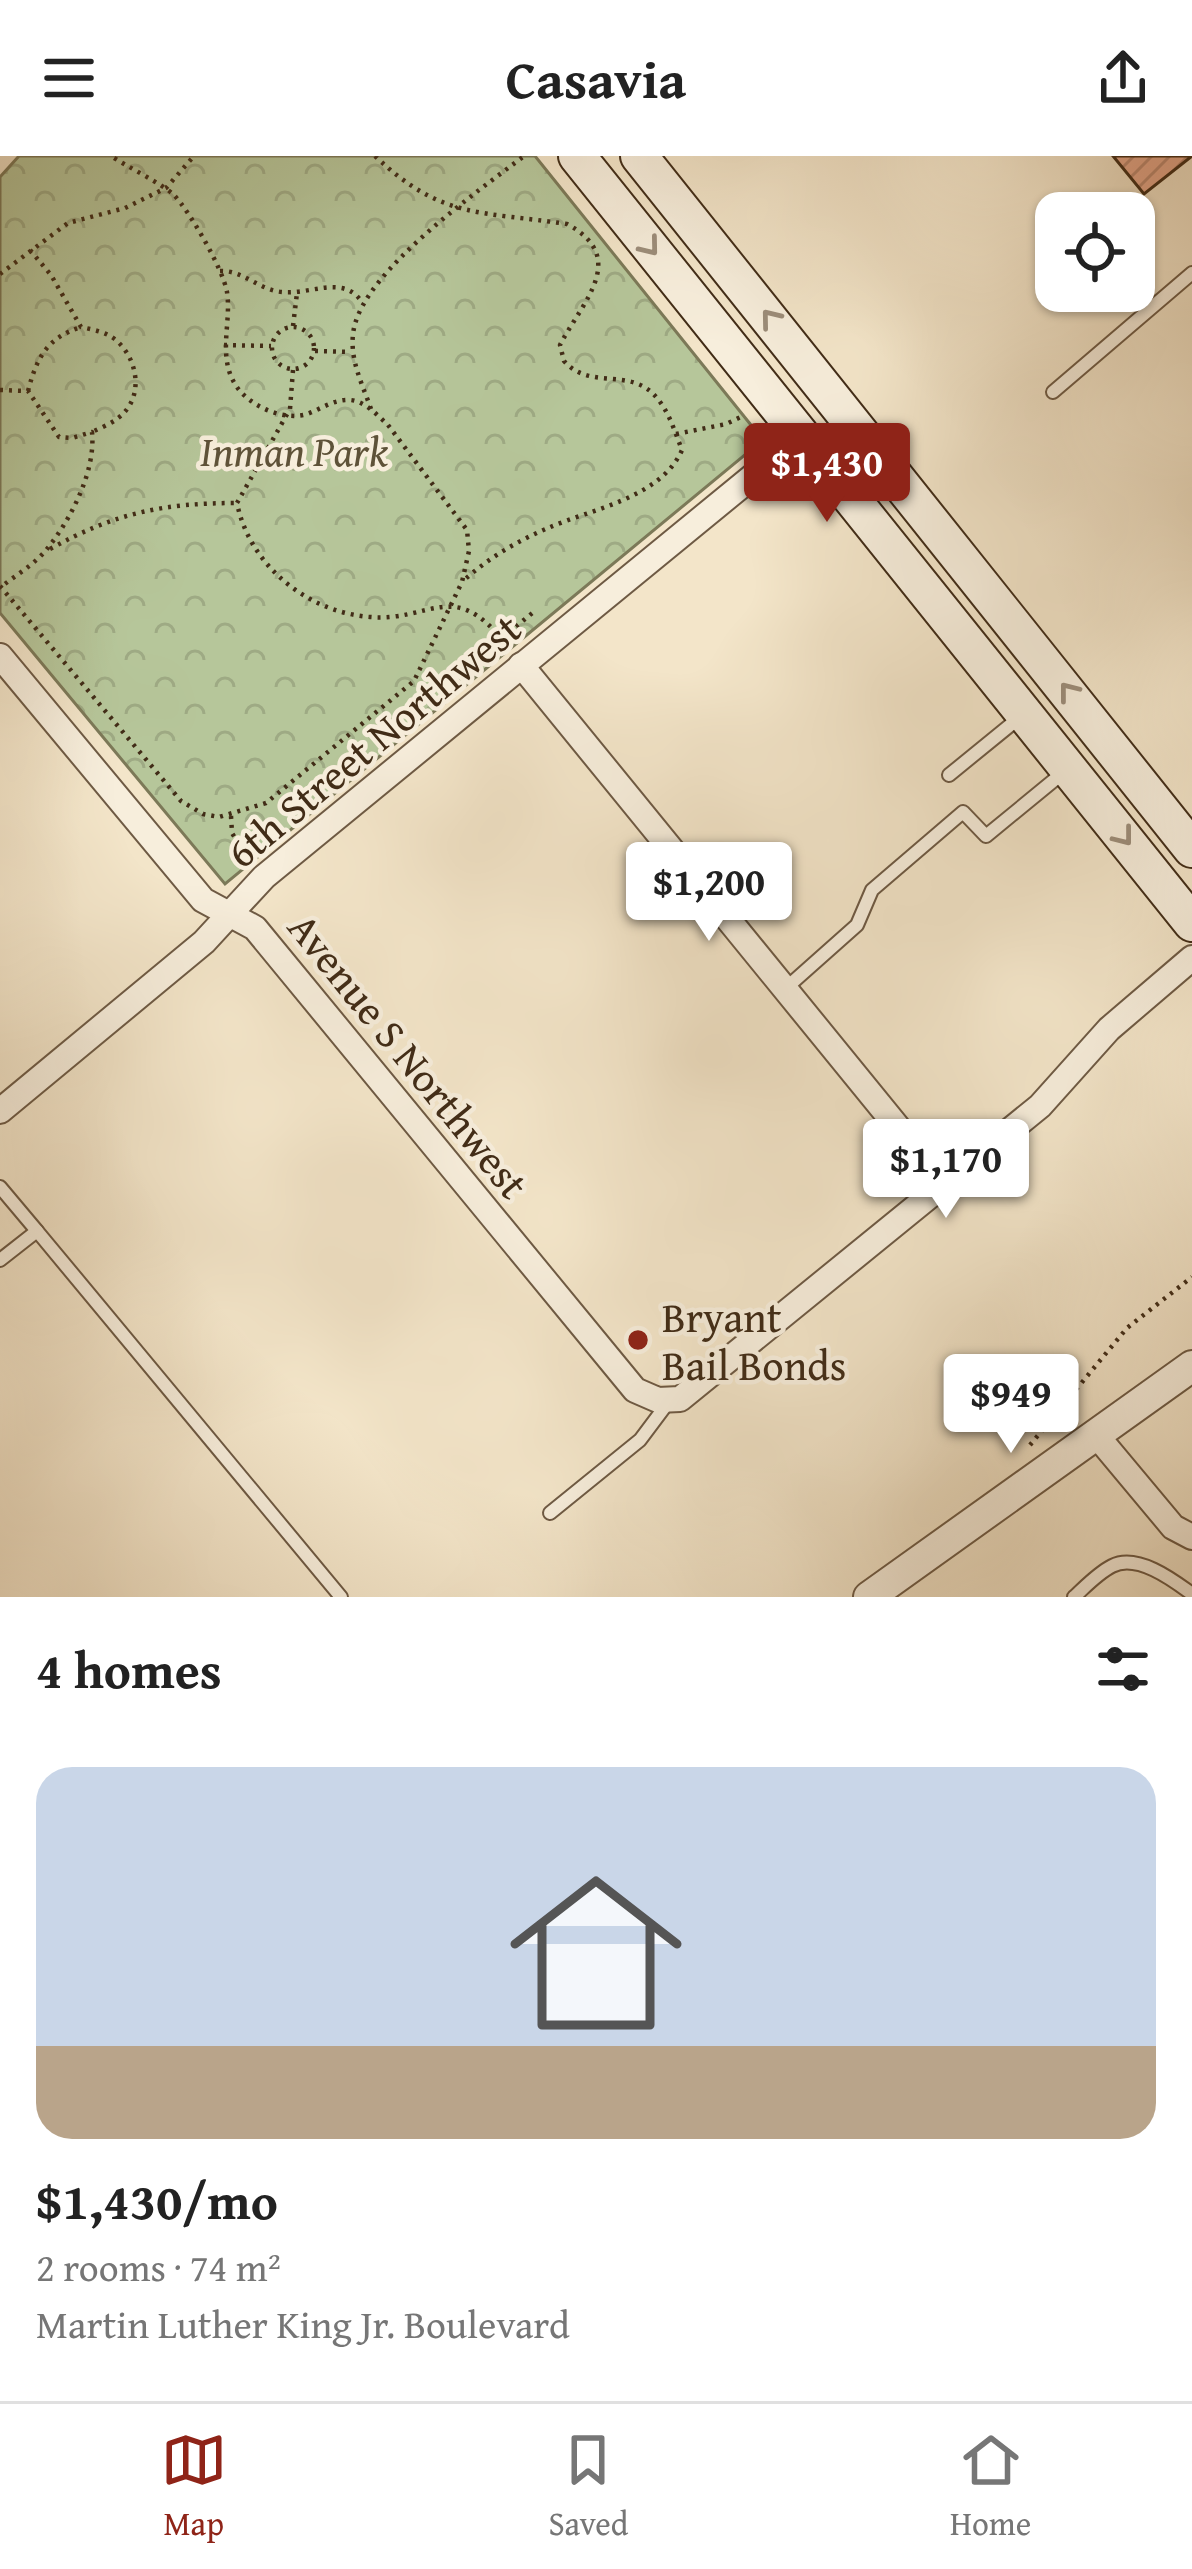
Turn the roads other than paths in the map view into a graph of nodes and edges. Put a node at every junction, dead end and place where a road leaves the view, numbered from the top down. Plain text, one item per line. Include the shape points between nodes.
1 (577, 156) edge
2 (639, 156) edge
3 (1192, 273) edge
4 (1053, 392) dead end
5 (802, 436) junction
6 (965, 599) junction
7 (0, 656) edge
8 (521, 665) junction
9 (1024, 713) junction
10 (1070, 768) junction
11 (950, 775) dead end
12 (1191, 845) edge
13 (229, 914) junction
14 (1192, 923) edge
15 (1192, 958) edge
16 (785, 989) junction
17 (0, 1111) edge
18 (944, 1184) junction
19 (0, 1187) edge
20 (37, 1231) junction
21 (0, 1260) edge
22 (1192, 1366) edge
23 (665, 1400) junction
24 (1097, 1436) junction
25 (550, 1514) dead end
26 (1192, 1537) edge
27 (1192, 1594) edge
28 (340, 1597) edge
29 (869, 1597) edge
30 (1074, 1597) edge

1 -> 5 main road
6 -> 2 main road
3 - 4 lane
5 - 6 main road
5 - 8 street, 6th Street Northwest
6 - 9 main road
12 -> 6 main road
7 - 13 street, Avenue S Northwest via 202,900
8 - 13 street, 6th Street Northwest
8 - 16 street
9 - 10 main road
9 - 11 lane
10 -> 14 main road
10 - 16 lane via 986,836 963,812 872,890 856,925
13 - 17 street, 6th Street Northwest
13 - 23 street, Avenue S Northwest via 255,928 635,1390
15 - 18 street via 1108,1029 1040,1106
16 - 18 street
18 - 23 street via 680,1399
19 - 20 lane
20 - 21 lane
20 - 28 lane
22 - 24 street
23 - 25 lane via 640,1440
24 - 26 street via 1173,1526
24 - 29 street
27 - 30 lane via 1124,1563

